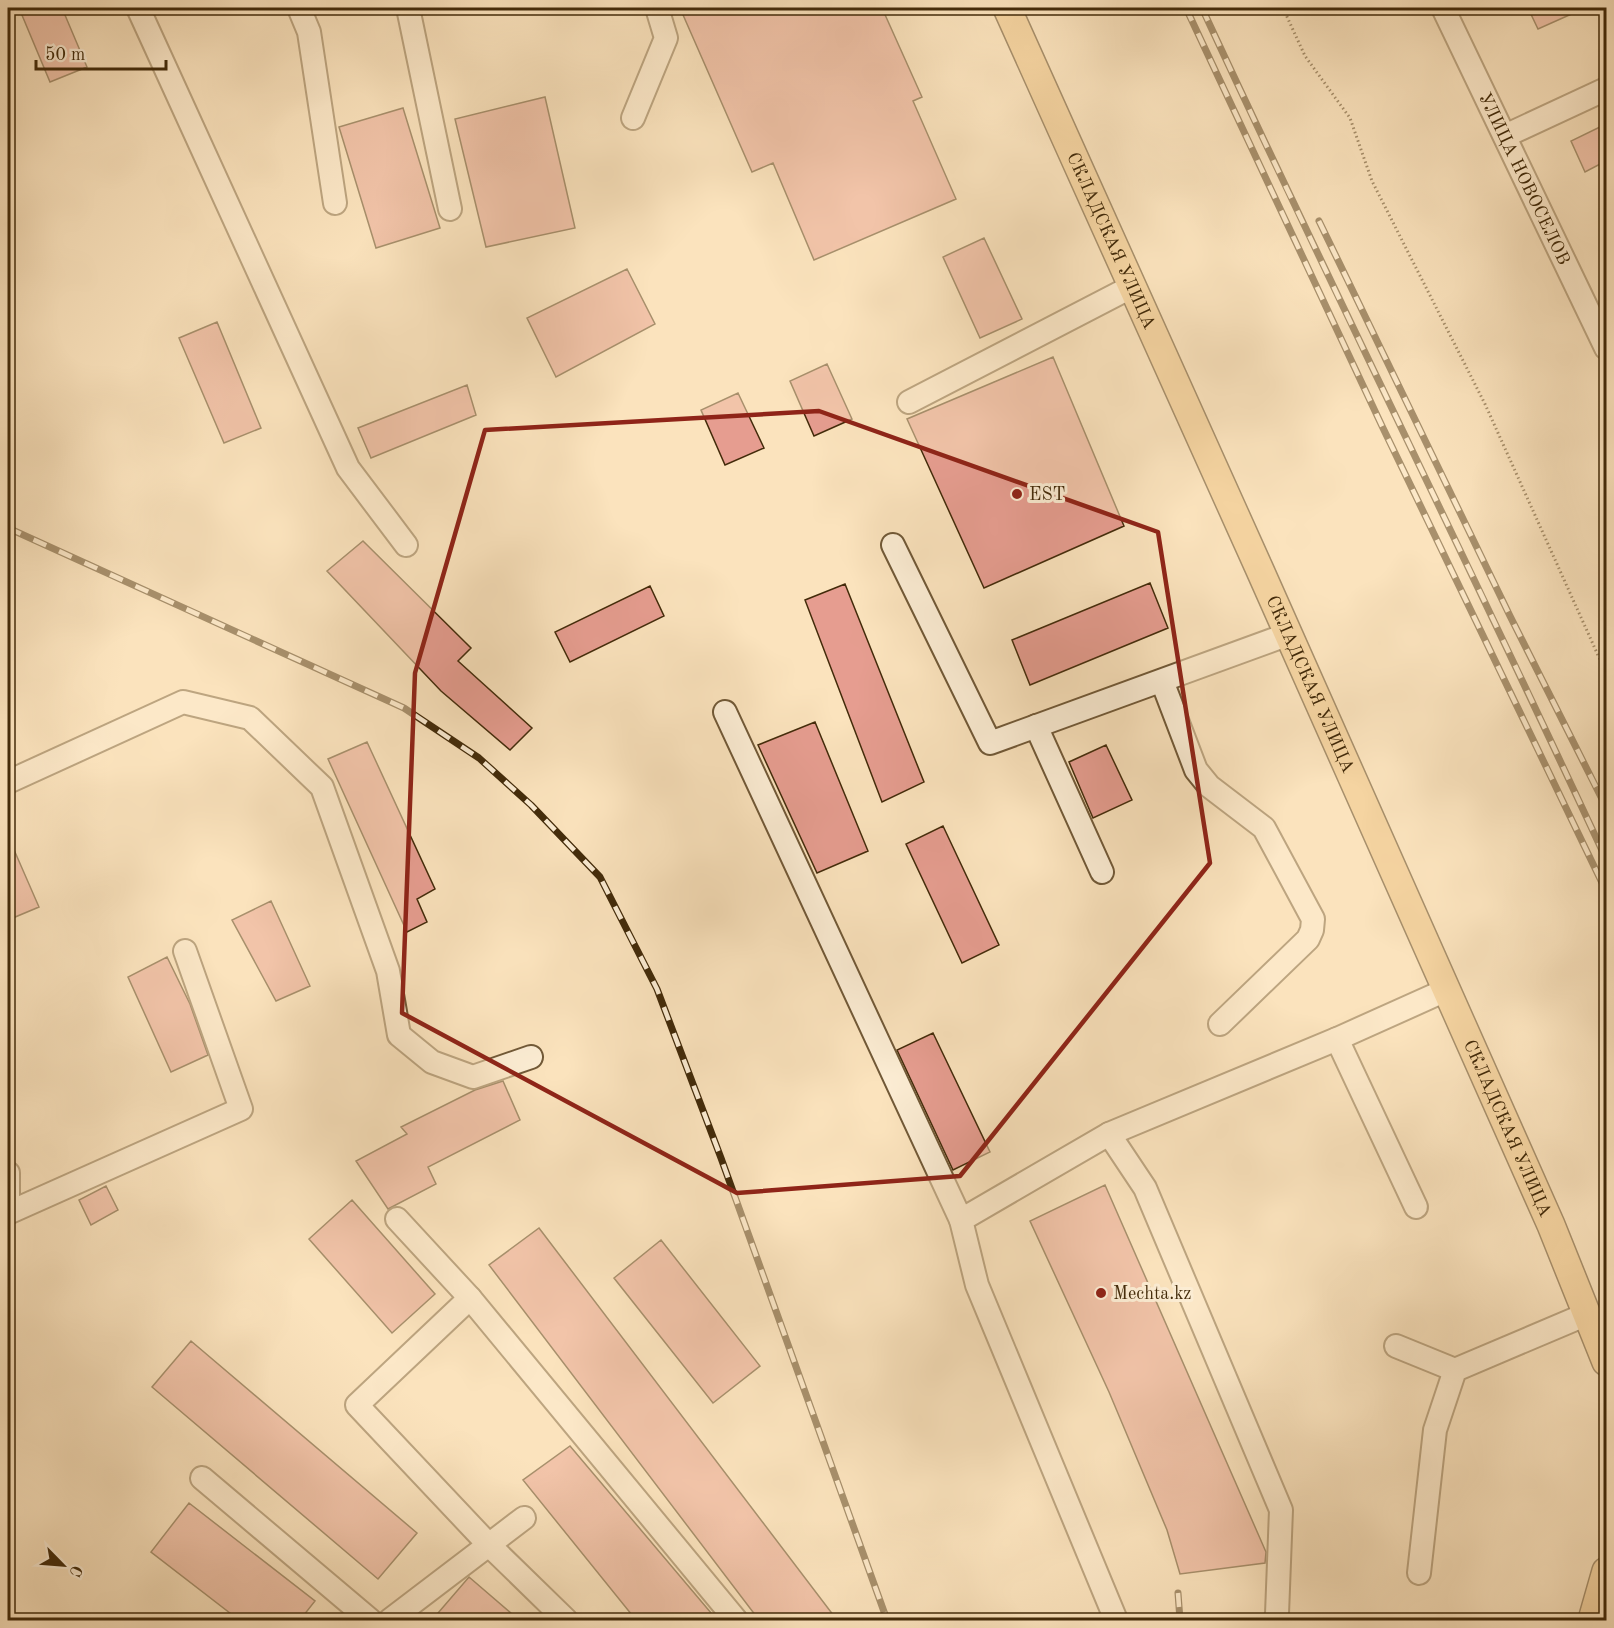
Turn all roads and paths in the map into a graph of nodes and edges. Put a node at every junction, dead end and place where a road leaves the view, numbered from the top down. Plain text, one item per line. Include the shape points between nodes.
1 (138, 8) edge
2 (299, 8) edge
3 (408, 8) edge
4 (657, 8) edge
5 (1007, 8) edge
6 (1283, 8) edge
7 (1443, 8) edge
8 (1606, 89) edge
9 (633, 118) dead end
10 (1505, 136) junction
11 (335, 203) dead end
12 (450, 209) dead end
13 (1133, 286) junction
14 (1606, 348) edge
15 (909, 402) dead end
16 (406, 545) dead end
17 (892, 545) dead end
18 (1288, 634) junction
19 (1606, 673) edge
20 (1162, 681) junction
21 (725, 712) dead end
22 (1036, 726) junction
23 (8, 782) edge
24 (1102, 872) dead end
25 (185, 951) dead end
26 (1446, 990) junction
27 (1220, 1024) dead end
28 (1337, 1039) junction
29 (531, 1057) dead end
30 (1109, 1134) junction
31 (8, 1173) edge
32 (8, 1198) edge
33 (1416, 1208) dead end
34 (8, 1213) edge
35 (397, 1219) dead end
36 (961, 1220) junction
37 (470, 1298) junction
38 (1587, 1314) junction
39 (1396, 1346) dead end
40 (1606, 1362) edge
41 (1455, 1370) junction
42 (202, 1478) dead end
43 (524, 1518) dead end
44 (489, 1545) junction
45 (1606, 1571) edge
46 (1419, 1573) dead end
47 (370, 1620) edge
48 (390, 1620) edge
49 (566, 1620) edge
50 (736, 1620) edge
51 (1116, 1620) edge
52 (1275, 1620) edge
53 (1592, 1620) edge

1 - 16 street via 348,468
2 - 11 street via 309,32
3 - 12 street
4 - 9 street via 666,38
5 - 13 main road, СКЛАДСКАЯ УЛИЦА
6 - 19 path via 1305,56 1350,118 1372,181 1485,404
7 - 10 street, УЛИЦА НОВОСЕЛОВ
8 - 10 street
10 - 14 street, УЛИЦА НОВОСЕЛОВ
13 - 15 street
13 - 18 main road, СКЛАДСКАЯ УЛИЦА
17 - 22 street via 990,743
18 - 20 street
18 - 26 main road, СКЛАДСКАЯ УЛИЦА
20 - 22 street
20 - 27 street via 1196,770 1209,786 1264,828 1312,919 1308,939
21 - 36 street
22 - 24 street
23 - 29 street via 183,702 250,718 322,787 388,971 399,1035 432,1062 473,1077
25 - 34 street via 241,1109
26 - 28 street
26 - 38 main road, СКЛАДСКАЯ УЛИЦА
28 - 30 street
28 - 33 street
30 - 36 street
30 - 52 street via 1145,1188 1281,1510
31 - 32 street
35 - 37 street
36 - 51 street via 977,1285
37 - 44 street via 357,1406
37 - 50 street
38 - 40 main road, СКЛАДСКАЯ УЛИЦА
38 - 41 street
39 - 41 street
41 - 46 street via 1434,1430
42 - 47 street
43 - 44 street
44 - 48 street
44 - 49 street
45 - 53 main road

